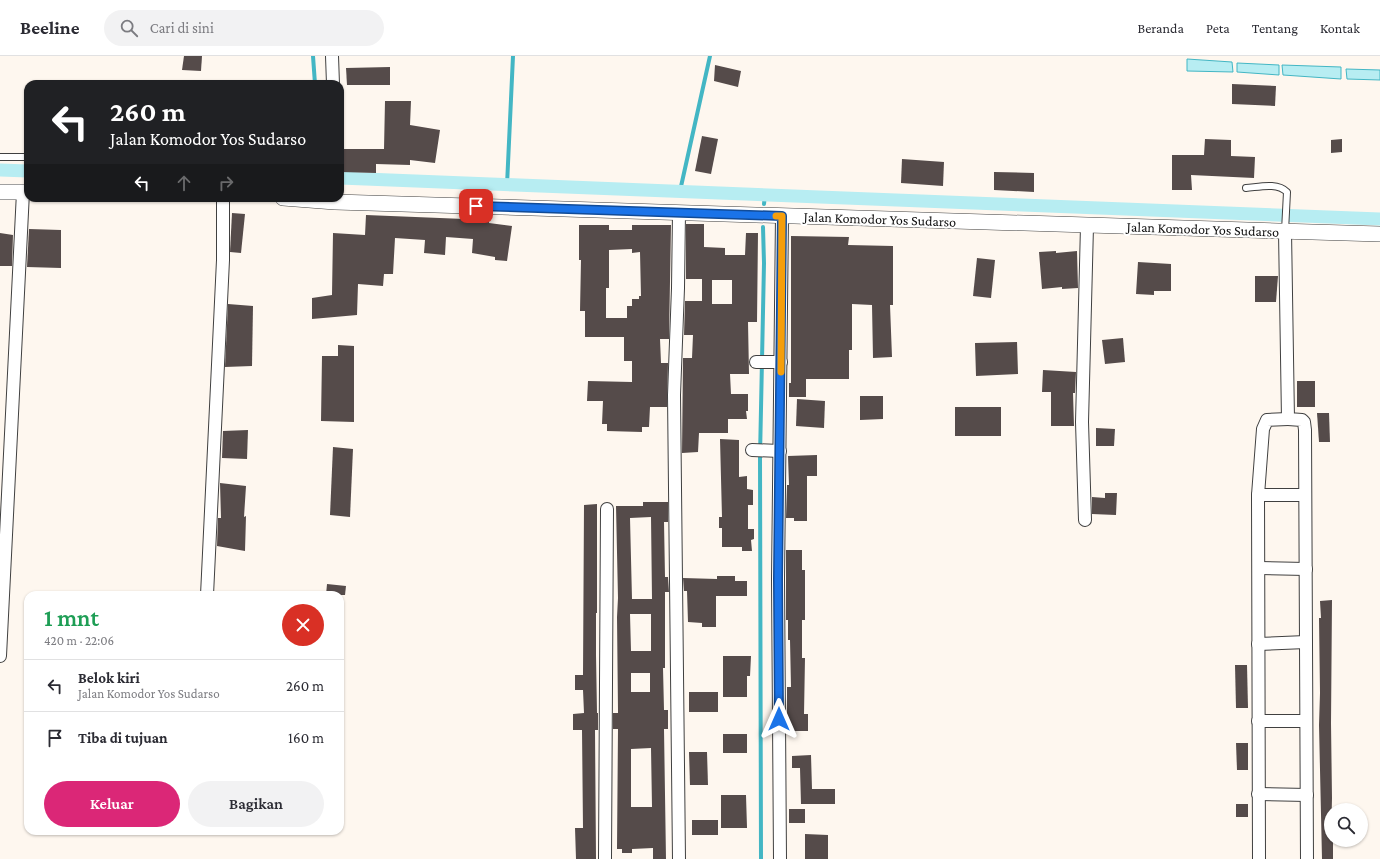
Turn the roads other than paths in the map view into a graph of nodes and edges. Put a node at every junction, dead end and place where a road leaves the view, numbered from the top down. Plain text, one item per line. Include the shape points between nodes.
1 (332, 56) edge
2 (333, 80) edge
3 (0, 157) edge
4 (24, 157) edge
5 (1246, 188) dead end
6 (0, 192) edge
7 (24, 192) edge
8 (344, 200) edge
9 (24, 202) edge
10 (223, 202) edge
11 (679, 213) junction
12 (782, 216) junction
13 (1087, 226) junction
14 (1285, 226) junction
15 (1380, 234) edge
16 (756, 362) dead end
17 (776, 362) junction
18 (1288, 419) junction
19 (752, 450) dead end
20 (774, 451) junction
21 (1258, 495) junction
22 (1305, 495) junction
23 (607, 509) dead end
24 (1085, 520) dead end
25 (1259, 568) junction
26 (1306, 569) junction
27 (207, 591) edge
28 (1306, 642) junction
29 (1258, 644) junction
30 (0, 656) edge
31 (1258, 721) junction
32 (1306, 721) junction
33 (1258, 794) junction
34 (1307, 795) junction
35 (605, 859) edge
36 (679, 859) edge
37 (780, 859) edge
38 (1259, 859) edge
39 (1307, 859) edge

1 - 2 street
3 - 4 lane
5 - 14 lane via 1276,186 1287,192
6 - 7 street
8 - 11 street, Jalan Komodor Yos Sudarso
9 - 30 street
10 - 27 street
11 - 12 street, Jalan Komodor Yos Sudarso
11 - 36 street via 674,394
12 - 13 street, Jalan Komodor Yos Sudarso
12 - 17 street
13 - 14 street, Jalan Komodor Yos Sudarso
13 - 24 street via 1082,422
14 - 15 street, Jalan Komodor Yos Sudarso
14 - 18 street
16 - 17 street
17 - 20 street
18 - 21 street via 1267,420 1265,423
18 - 22 street via 1304,422
19 - 20 street
20 - 37 street via 778,586
21 - 22 street
21 - 25 street
22 - 26 street
23 - 35 street
25 - 26 street
25 - 29 street
26 - 28 street
28 - 29 street
28 - 32 street
29 - 31 street
31 - 32 street
31 - 33 street
32 - 34 street
33 - 34 street
33 - 38 street
34 - 39 street

